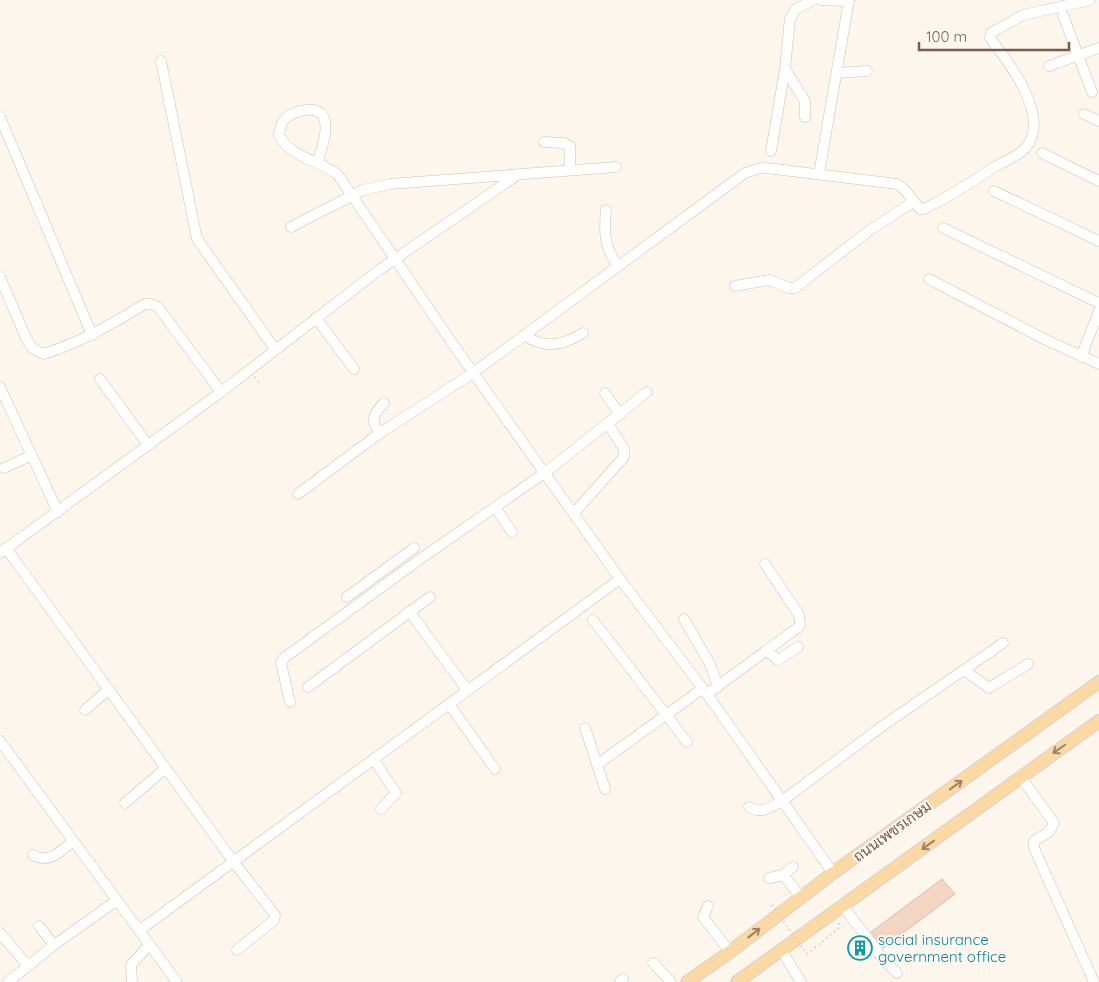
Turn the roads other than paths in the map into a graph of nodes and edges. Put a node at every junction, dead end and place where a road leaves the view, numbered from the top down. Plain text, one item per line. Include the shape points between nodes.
1 (813, 0) edge
2 (821, 0) edge
3 (849, 0) edge
4 (1090, 0) edge
5 (1063, 15) dead end
6 (1099, 48) edge
7 (1079, 55) junction
8 (161, 61) dead end
9 (1049, 66) dead end
10 (785, 69) junction
11 (867, 71) dead end
12 (837, 73) junction
13 (1092, 92) dead end
14 (1084, 114) dead end
15 (0, 117) edge
16 (805, 117) dead end
17 (1099, 122) edge
18 (544, 142) dead end
19 (771, 151) dead end
20 (1042, 153) dead end
21 (318, 162) junction
22 (616, 168) dead end
23 (570, 170) junction
24 (819, 174) junction
25 (516, 176) junction
26 (1099, 181) edge
27 (994, 191) dead end
28 (352, 196) junction
29 (913, 202) junction
30 (606, 210) dead end
31 (291, 227) dead end
32 (944, 228) dead end
33 (1099, 241) edge
34 (395, 258) junction
35 (617, 265) junction
36 (0, 277) edge
37 (929, 279) dead end
38 (735, 286) dead end
39 (1099, 303) edge
40 (1099, 311) edge
41 (316, 318) junction
42 (583, 333) dead end
43 (524, 335) junction
44 (92, 336) junction
45 (275, 349) junction
46 (1081, 357) junction
47 (1099, 364) edge
48 (354, 369) dead end
49 (473, 372) junction
50 (100, 378) dead end
51 (0, 387) edge
52 (221, 392) junction
53 (647, 392) dead end
54 (605, 393) dead end
55 (384, 403) dead end
56 (620, 415) junction
57 (608, 424) junction
58 (380, 433) junction
59 (148, 445) junction
60 (30, 456) junction
61 (4, 468) dead end
62 (546, 472) junction
63 (298, 494) dead end
64 (495, 507) junction
65 (58, 512) junction
66 (574, 513) junction
67 (512, 532) dead end
68 (414, 548) dead end
69 (3, 550) edge
70 (392, 564) junction
71 (765, 564) dead end
72 (399, 574) junction
73 (620, 579) junction
74 (347, 597) dead end
75 (430, 597) dead end
76 (409, 611) junction
77 (684, 619) dead end
78 (593, 620) dead end
79 (1003, 643) dead end
80 (798, 647) dead end
81 (767, 651) junction
82 (1028, 664) dead end
83 (964, 670) junction
84 (1099, 682) edge
85 (308, 687) dead end
86 (718, 687) junction
87 (109, 689) junction
88 (467, 690) junction
89 (705, 692) junction
90 (290, 702) dead end
91 (449, 704) junction
92 (85, 710) dead end
93 (666, 715) junction
94 (1097, 725) edge
95 (585, 728) dead end
96 (0, 741) edge
97 (687, 742) dead end
98 (374, 760) junction
99 (598, 764) junction
100 (166, 768) junction
101 (495, 769) dead end
102 (1020, 776) junction
103 (605, 789) dead end
104 (782, 800) junction
105 (125, 803) dead end
106 (749, 807) dead end
107 (381, 809) dead end
108 (73, 841) junction
109 (33, 855) dead end
110 (232, 861) junction
111 (793, 867) dead end
112 (833, 873) junction
113 (783, 875) junction
114 (769, 878) dead end
115 (801, 897) junction
116 (116, 901) junction
117 (708, 906) dead end
118 (840, 906) junction
119 (39, 926) dead end
120 (140, 930) junction
121 (0, 933) edge
122 (54, 945) junction
123 (149, 945) junction
124 (237, 950) dead end
125 (781, 950) junction
126 (730, 952) junction
127 (653, 963) dead end
128 (28, 966) junction
129 (897, 973) dead end
130 (8, 982) edge
131 (132, 982) edge
132 (177, 982) edge
133 (671, 982) edge
134 (687, 982) edge
135 (737, 982) edge
136 (801, 982) edge
137 (1094, 982) edge

1 - 10 street via 796,9 790,18
2 - 3 street
3 - 12 street
4 - 29 street via 1023,15 990,33 990,38 1021,84 1035,121 1030,142 1020,152 931,206 920,209
5 - 7 street
6 - 7 street
7 - 9 street
7 - 13 street
8 - 45 street via 197,239
10 - 16 street via 805,101
10 - 19 street
11 - 12 street
12 - 24 street
14 - 17 street
15 - 44 street
18 - 23 street via 570,146
20 - 26 street
21 - 21 street via 325,126 323,116 318,111 306,110 292,114 283,121 279,135 295,154
21 - 28 street via 338,175
22 - 23 street
23 - 25 street
24 - 29 street via 897,184 904,188
24 - 35 street via 761,168 745,173
25 - 28 street via 390,184 362,190
25 - 34 street
27 - 33 street
28 - 31 street
28 - 34 street
29 - 38 street via 870,230 795,288 769,280
30 - 35 street via 606,244
32 - 39 street
34 - 41 street
34 - 49 street
35 - 43 street
36 - 44 street via 26,338 34,349 44,354
37 - 46 street
40 - 46 street
41 - 45 street
41 - 48 street
42 - 43 street via 554,345 540,344
43 - 49 street
44 - 52 street via 145,304 158,307
45 - 52 street
46 - 47 street
49 - 58 street
49 - 62 street
50 - 59 street
51 - 60 street
52 - 59 street
53 - 56 street
54 - 56 street
55 - 58 street via 374,412 375,427
56 - 57 street
57 - 62 street
57 - 66 street via 624,449 624,457
58 - 63 street
59 - 65 street
60 - 61 street
60 - 65 street
62 - 64 street
62 - 66 street
64 - 67 street
64 - 72 street
65 - 69 street
66 - 73 street
68 - 70 street
69 - 87 street
70 - 72 street
70 - 74 street
71 - 81 street via 801,621 800,626
72 - 90 street via 284,658 281,663
73 - 88 street
73 - 89 street
75 - 76 street
76 - 85 street
76 - 88 street
77 - 86 street via 710,664
78 - 93 street
79 - 83 street
80 - 81 street via 778,660
81 - 86 street
82 - 83 street via 989,688
83 - 104 street
112 -> 84 main road, ถนนเพชรเกษม
86 - 89 street
87 - 92 street
87 - 100 street
88 - 91 street
89 - 93 street
89 - 104 street
91 - 98 street
91 - 101 street
93 - 97 street
93 - 99 street
94 -> 102 main road, ถนนเพชรเกษม
95 - 99 street
96 - 108 street
98 - 107 street via 396,793
98 - 110 street
99 - 103 street
100 - 105 street
100 - 110 street
102 -> 118 main road, ถนนเพชรเกษม
102 - 137 street via 1054,823 1049,832 1034,841 1034,848
104 - 106 street via 767,809 757,811
104 - 112 street
108 - 109 street via 50,858 41,859
108 - 116 street
110 - 120 street
110 - 124 street via 275,916
111 - 113 street
112 - 115 main road, ถนนเพชรเกษม
113 - 114 street
113 - 115 street
126 -> 115 main road, ถนนเพชรเกษม
116 - 120 street
116 - 122 street
117 - 126 street via 704,917
118 - 125 main road, ถนนเพชรเกษม
118 - 129 street
119 - 122 street
120 - 123 street
121 - 128 street
122 - 128 street
123 - 131 street via 131,965
123 - 132 street
125 - 135 main road, ถนนเพชรเกษม
125 - 136 street
126 - 134 main road, ถนนเพชรเกษม
127 - 133 street
128 - 130 street

